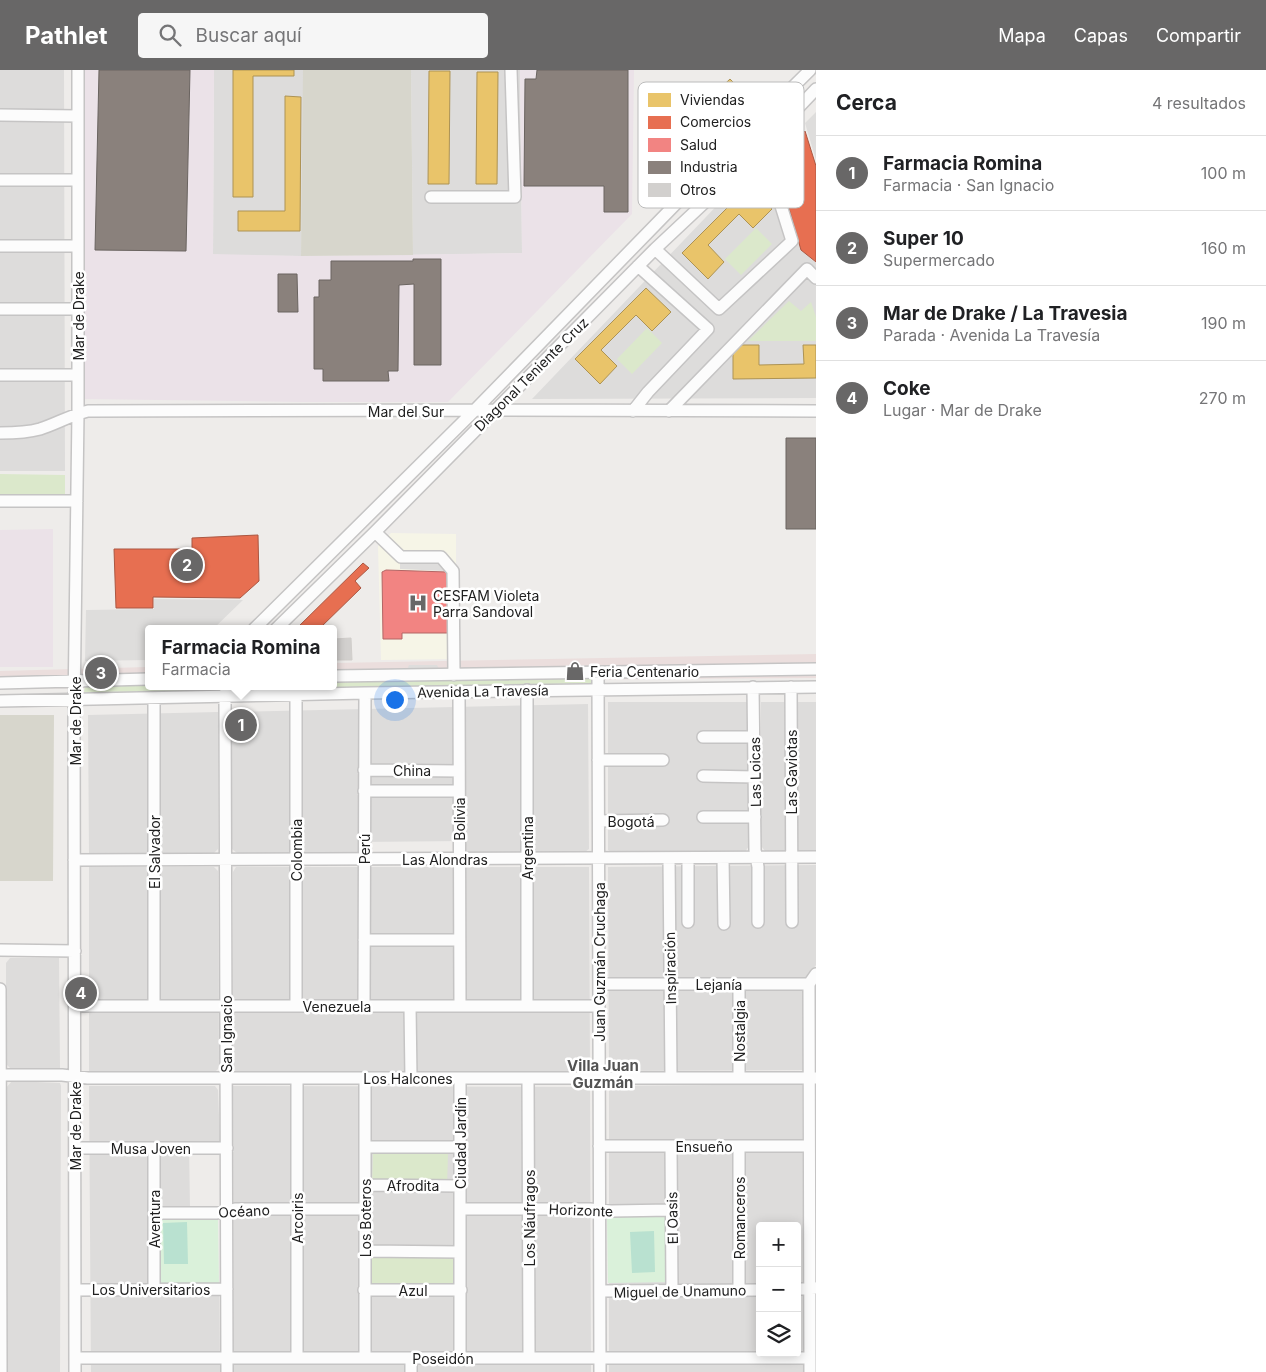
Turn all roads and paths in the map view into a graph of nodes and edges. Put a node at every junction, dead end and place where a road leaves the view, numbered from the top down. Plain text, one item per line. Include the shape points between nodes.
1 (78, 70) edge
2 (511, 70) edge
3 (811, 73) edge
4 (801, 82) edge
5 (816, 89) edge
6 (804, 101) edge
7 (0, 115) edge
8 (78, 116) junction
9 (0, 180) edge
10 (78, 180) junction
11 (431, 197) dead end
12 (671, 208) edge
13 (699, 208) edge
14 (782, 208) edge
15 (0, 246) edge
16 (78, 246) junction
17 (655, 249) junction
18 (638, 266) junction
19 (816, 278) edge
20 (0, 309) edge
21 (78, 309) junction
22 (0, 375) edge
23 (78, 375) junction
24 (495, 410) junction
25 (474, 411) junction
26 (633, 411) junction
27 (669, 411) junction
28 (816, 411) edge
29 (78, 413) junction
30 (0, 433) edge
31 (0, 501) edge
32 (76, 501) junction
33 (375, 532) junction
34 (258, 625) edge
35 (280, 625) edge
36 (816, 669) edge
37 (598, 672) junction
38 (454, 675) junction
39 (337, 676) edge
40 (145, 679) edge
41 (75, 681) junction
42 (0, 683) edge
43 (753, 687) junction
44 (792, 687) junction
45 (816, 687) edge
46 (527, 690) junction
47 (598, 690) junction
48 (226, 691) edge
49 (365, 692) junction
50 (459, 692) junction
51 (296, 694) junction
52 (154, 698) junction
53 (74, 700) junction
54 (0, 701) edge
55 (703, 737) dead end
56 (754, 737) junction
57 (598, 760) junction
58 (663, 760) dead end
59 (364, 770) junction
60 (458, 771) junction
61 (703, 776) dead end
62 (754, 777) junction
63 (364, 791) junction
64 (459, 791) junction
65 (704, 817) dead end
66 (755, 818) junction
67 (598, 820) junction
68 (663, 820) dead end
69 (791, 857) junction
70 (816, 857) edge
71 (527, 858) junction
72 (598, 858) junction
73 (669, 858) junction
74 (688, 858) junction
75 (723, 858) junction
76 (756, 858) junction
77 (296, 859) junction
78 (364, 859) junction
79 (458, 859) junction
80 (74, 860) junction
81 (154, 860) junction
82 (226, 860) junction
83 (688, 922) dead end
84 (758, 922) dead end
85 (792, 922) dead end
86 (724, 924) dead end
87 (364, 940) junction
88 (459, 940) junction
89 (0, 950) edge
90 (75, 951) junction
91 (816, 974) edge
92 (599, 984) junction
93 (670, 984) junction
94 (739, 984) junction
95 (809, 984) junction
96 (0, 989) edge
97 (75, 1006) junction
98 (154, 1006) junction
99 (226, 1006) junction
100 (296, 1006) junction
101 (364, 1006) junction
102 (410, 1006) junction
103 (460, 1006) junction
104 (527, 1006) junction
105 (599, 1006) junction
106 (0, 1057) edge
107 (0, 1075) edge
108 (75, 1077) junction
109 (226, 1078) junction
110 (297, 1078) junction
111 (365, 1078) junction
112 (411, 1078) junction
113 (460, 1078) junction
114 (528, 1078) junction
115 (599, 1078) junction
116 (671, 1078) junction
117 (739, 1078) junction
118 (813, 1078) edge
119 (0, 1108) edge
120 (599, 1146) junction
121 (671, 1146) junction
122 (739, 1146) junction
123 (809, 1146) junction
124 (365, 1147) junction
125 (460, 1147) junction
126 (75, 1148) junction
127 (154, 1148) junction
128 (227, 1148) junction
129 (0, 1158) edge
130 (813, 1175) edge
131 (365, 1185) junction
132 (460, 1186) junction
133 (460, 1208) junction
134 (528, 1208) junction
135 (297, 1209) junction
136 (365, 1209) junction
137 (599, 1210) junction
138 (672, 1210) junction
139 (227, 1211) junction
140 (154, 1214) junction
141 (365, 1251) junction
142 (460, 1252) junction
143 (813, 1288) edge
144 (227, 1289) junction
145 (0, 1290) edge
146 (75, 1290) junction
147 (154, 1290) junction
148 (364, 1290) junction
149 (460, 1290) junction
150 (739, 1290) junction
151 (756, 1290) edge
152 (600, 1291) junction
153 (672, 1291) junction
154 (75, 1358) junction
155 (227, 1358) junction
156 (297, 1358) junction
157 (365, 1358) junction
158 (411, 1358) junction
159 (460, 1358) junction
160 (529, 1358) junction
161 (600, 1358) junction
162 (810, 1358) junction
163 (1, 1372) edge
164 (75, 1372) edge
165 (227, 1372) edge
166 (411, 1372) edge
167 (600, 1372) edge
168 (810, 1372) edge

1 - 8 street, Mar de Drake
2 - 11 street via 514,197
3 - 4 street, Diagonal Teniente Cruz
5 - 6 street, Diagonal Teniente Cruz
7 - 8 street
8 - 10 street, Mar de Drake
9 - 10 street
10 - 16 street, Mar de Drake
12 - 25 street, Diagonal Teniente Cruz
13 - 17 street, Diagonal Teniente Cruz
14 - 17 street via 792,241 719,309
15 - 16 street
16 - 21 street, Mar de Drake
17 - 18 street, Diagonal Teniente Cruz
18 - 24 street, Diagonal Teniente Cruz
18 - 26 street via 708,329
19 - 27 street via 807,269
20 - 21 street
21 - 23 street, Mar de Drake
22 - 23 street
23 - 29 street, Mar de Drake
24 - 25 street, Mar del Sur
24 - 26 street, Mar del Sur
24 - 33 street, Diagonal Teniente Cruz
25 - 29 street, Mar del Sur
25 - 34 street, Diagonal Teniente Cruz
26 - 27 street, Mar del Sur
27 - 28 street, Mar del Sur
29 - 30 street, Mar del Sur via 40,429
29 - 32 street, Mar de Drake
31 - 32 street
32 - 41 street, Mar de Drake
33 - 35 street, Diagonal Teniente Cruz
33 - 38 street via 402,557 441,558 453,571
36 - 37 street, Avenida La Travesía
37 - 38 street, Avenida La Travesía
37 - 47 street, Juan Guzmán Cruchaga
38 - 39 street, Avenida La Travesía
40 - 41 street
41 - 42 street
41 - 53 street, Mar de Drake
43 - 44 street, Avenida La Travesía
43 - 47 street, Avenida La Travesía
43 - 56 street, Las Loicas
44 - 45 street, Avenida La Travesía
44 - 69 street, Las Gaviotas
46 - 47 street, Avenida La Travesía
46 - 50 street, Avenida La Travesía
46 - 71 street, Argentina
47 - 57 street, Juan Guzmán Cruchaga
48 - 51 street, Avenida La Travesía
48 - 52 street, Avenida La Travesía
48 - 82 street, San Ignacio
49 - 50 street, Avenida La Travesía
49 - 51 street, Avenida La Travesía
49 - 59 street, Perú
50 - 60 street, Bolivia
51 - 77 street, Colombia
52 - 53 street, Avenida La Travesía
52 - 81 street, El Salvador
53 - 54 street, Avenida La Travesía
53 - 80 street, Mar de Drake
55 - 56 street
56 - 62 street, Las Loicas
57 - 58 street
57 - 67 street, Juan Guzmán Cruchaga
59 - 60 street, China
59 - 63 street, Perú
60 - 64 street, Bolivia
61 - 62 street
62 - 66 street, Las Loicas
63 - 64 street
63 - 78 street, Perú
64 - 79 street, Bolivia
65 - 66 street
66 - 76 street, Las Loicas
67 - 68 street, Bogotá
67 - 72 street, Juan Guzmán Cruchaga
69 - 70 street, Las Alondras
69 - 76 street, Las Alondras
69 - 85 street, Las Gaviotas
71 - 72 street, Las Alondras
71 - 79 street, Las Alondras
71 - 104 street, Argentina
72 - 73 street, Las Alondras
72 - 92 street, Juan Guzmán Cruchaga
73 - 74 street, Las Alondras
73 - 93 street, Inspiración
74 - 75 street, Las Alondras
74 - 83 street
75 - 76 street, Las Alondras
75 - 86 street
76 - 84 street, Las Loicas
77 - 78 street, Las Alondras
77 - 82 street, Las Alondras
77 - 100 street, Colombia
78 - 79 street, Las Alondras
78 - 87 street, Perú
79 - 88 street, Bolivia
80 - 81 street, Las Alondras
80 - 90 street, Mar de Drake
81 - 82 street, Las Alondras
81 - 98 street, El Salvador
82 - 99 street, San Ignacio
87 - 88 street
87 - 101 street, Perú
88 - 103 street, Bolivia
89 - 90 street
90 - 97 street, Mar de Drake
91 - 95 street
92 - 93 street, Lejanía
92 - 105 street, Juan Guzmán Cruchaga
93 - 94 street, Lejanía
93 - 116 street, Inspiración
94 - 95 street, Lejanía
94 - 117 street, Nostalgia
95 - 118 street
96 - 106 street
97 - 98 street, Venezuela
97 - 108 street, Mar de Drake
98 - 99 street, Venezuela
99 - 100 street, Venezuela
99 - 109 street, San Ignacio
100 - 101 street, Venezuela
101 - 102 street, Venezuela
102 - 103 street, Venezuela
102 - 112 street
103 - 104 street, Venezuela
104 - 105 street, Venezuela
105 - 115 street, Juan Guzmán Cruchaga
106 - 107 street
107 - 108 street, Los Halcones
107 - 119 street
108 - 109 street, Los Halcones
108 - 126 street, Mar de Drake
109 - 110 street, Los Halcones
109 - 128 street, San Ignacio
110 - 111 street, Los Halcones
110 - 135 street, Arcoiris
111 - 112 street, Los Halcones
111 - 124 street, Los Boteros
112 - 113 street, Los Halcones
113 - 114 street, Los Halcones
113 - 125 street, Ciudad Jardín
114 - 115 street, Los Halcones
114 - 134 street, Los Náufragos
115 - 116 street, Los Halcones
115 - 120 street, Juan Guzmán Cruchaga
116 - 117 street, Los Halcones
117 - 118 street, Los Halcones
118 - 123 street
119 - 129 street
120 - 121 street, Ensueño
120 - 137 street, Juan Guzmán Cruchaga
121 - 122 street, Ensueño
121 - 138 street, El Oasis
122 - 123 street, Ensueño
122 - 150 street, Romanceros
123 - 130 street
124 - 125 street
124 - 131 street, Los Boteros
125 - 132 street, Ciudad Jardín
126 - 127 street, Musa Joven
126 - 146 street, Mar de Drake
127 - 128 street, Musa Joven
127 - 140 street, Aventura
128 - 139 street, San Ignacio
129 - 145 street
130 - 143 street
131 - 132 street, Afrodita
131 - 136 street, Los Boteros
132 - 133 street, Ciudad Jardín
133 - 134 street, Horizonte
133 - 142 street, Ciudad Jardín
134 - 137 street, Horizonte
134 - 160 street, Los Náufragos
135 - 136 street, Océano
135 - 139 street, Océano
135 - 156 street, Arcoiris
136 - 141 street, Los Boteros
137 - 138 street, Horizonte
137 - 152 street, Juan Guzmán Cruchaga
138 - 153 street, El Oasis
139 - 140 street, Océano
139 - 144 street, San Ignacio
140 - 147 street, Aventura
141 - 142 street
141 - 148 street, Los Boteros
142 - 149 street, Ciudad Jardín
143 - 162 street
144 - 147 street, Los Universitarios
144 - 155 street, San Ignacio
145 - 163 street
146 - 147 street, Los Universitarios
146 - 154 street, Mar de Drake
148 - 149 street, Azul
148 - 157 street, Los Boteros
149 - 159 street, Ciudad Jardín
150 - 151 street, Miguel de Unamuno
150 - 153 street, Miguel de Unamuno
152 - 153 street, Miguel de Unamuno
152 - 161 street, Juan Guzmán Cruchaga
154 - 155 street, Poseidón
154 - 164 street, Mar de Drake
155 - 156 street, Poseidón
155 - 165 street, San Ignacio
156 - 157 street, Poseidón
157 - 158 street, Poseidón
158 - 159 street, Poseidón
158 - 166 street
159 - 160 street, Poseidón
160 - 161 street, Poseidón
161 - 162 street, Poseidón
161 - 167 street, Juan Guzmán Cruchaga
162 - 168 street

